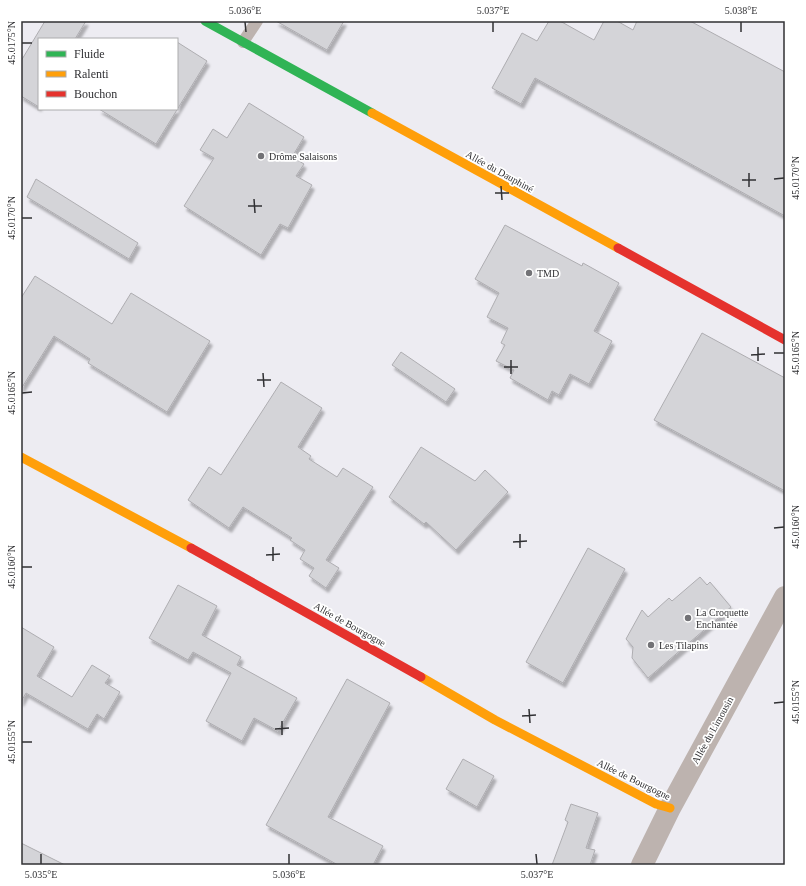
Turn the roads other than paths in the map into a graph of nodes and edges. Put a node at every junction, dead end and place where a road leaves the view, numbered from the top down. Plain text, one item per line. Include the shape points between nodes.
1 (205, 21) edge
2 (257, 21) edge
3 (243, 42) junction
4 (785, 340) edge
5 (21, 457) edge
6 (785, 597) edge
7 (670, 808) junction
8 (642, 865) edge

1 - 3 street, Allée du Dauphiné
2 - 3 lane
3 - 4 street, Allée du Dauphiné
5 - 7 street, Allée de Bourgogne via 303,610 495,720 656,804
6 - 7 street, Allée du Limousin
7 - 8 street, Allée du Limousin

